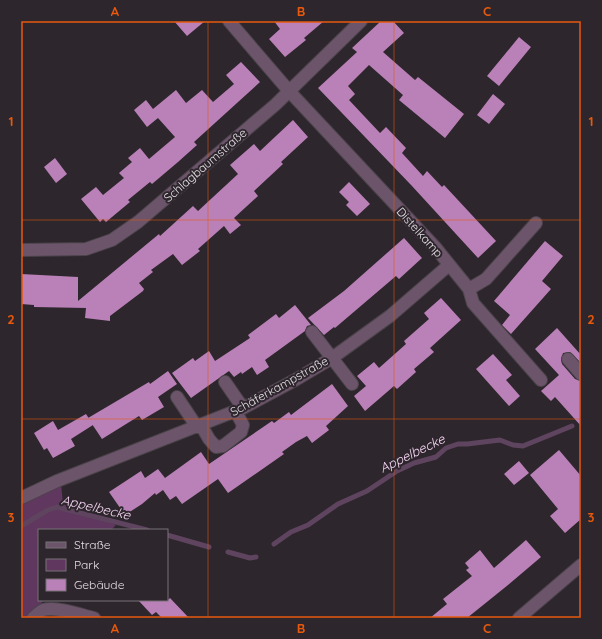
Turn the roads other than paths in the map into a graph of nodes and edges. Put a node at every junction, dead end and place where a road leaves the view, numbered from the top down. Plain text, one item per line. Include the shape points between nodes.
1 (229, 21) edge
2 (361, 21) edge
3 (289, 91) junction
4 (536, 223) dead end
5 (21, 250) edge
6 (449, 265) junction
7 (469, 289) junction
8 (312, 332) dead end
9 (332, 358) junction
10 (568, 359) dead end
11 (581, 374) edge
12 (541, 380) dead end
13 (225, 382) dead end
14 (352, 384) dead end
15 (177, 397) dead end
16 (240, 410) junction
17 (199, 426) junction
18 (21, 498) edge
19 (581, 565) edge
20 (33, 618) edge
21 (94, 618) edge
22 (519, 618) edge

1 - 3 street, Distelkamp
2 - 3 street, Schlagbaumstraße
3 - 5 street, Schlagbaumstraße via 138,222 112,240 86,249
3 - 6 street, Distelkamp
4 - 7 street via 486,279
6 - 7 street, Distelkamp
6 - 9 street, Schäferkampstraße via 390,316
7 - 12 street, Distelkamp via 473,302
8 - 9 street
9 - 14 street
9 - 16 street, Schäferkampstraße
10 - 11 street
13 - 16 street
15 - 17 street
16 - 17 street, Schäferkampstraße
16 - 17 street via 243,425 241,432 223,446 216,447
17 - 18 street, Schäferkampstraße
19 - 22 street
20 - 21 street via 43,610 51,609

